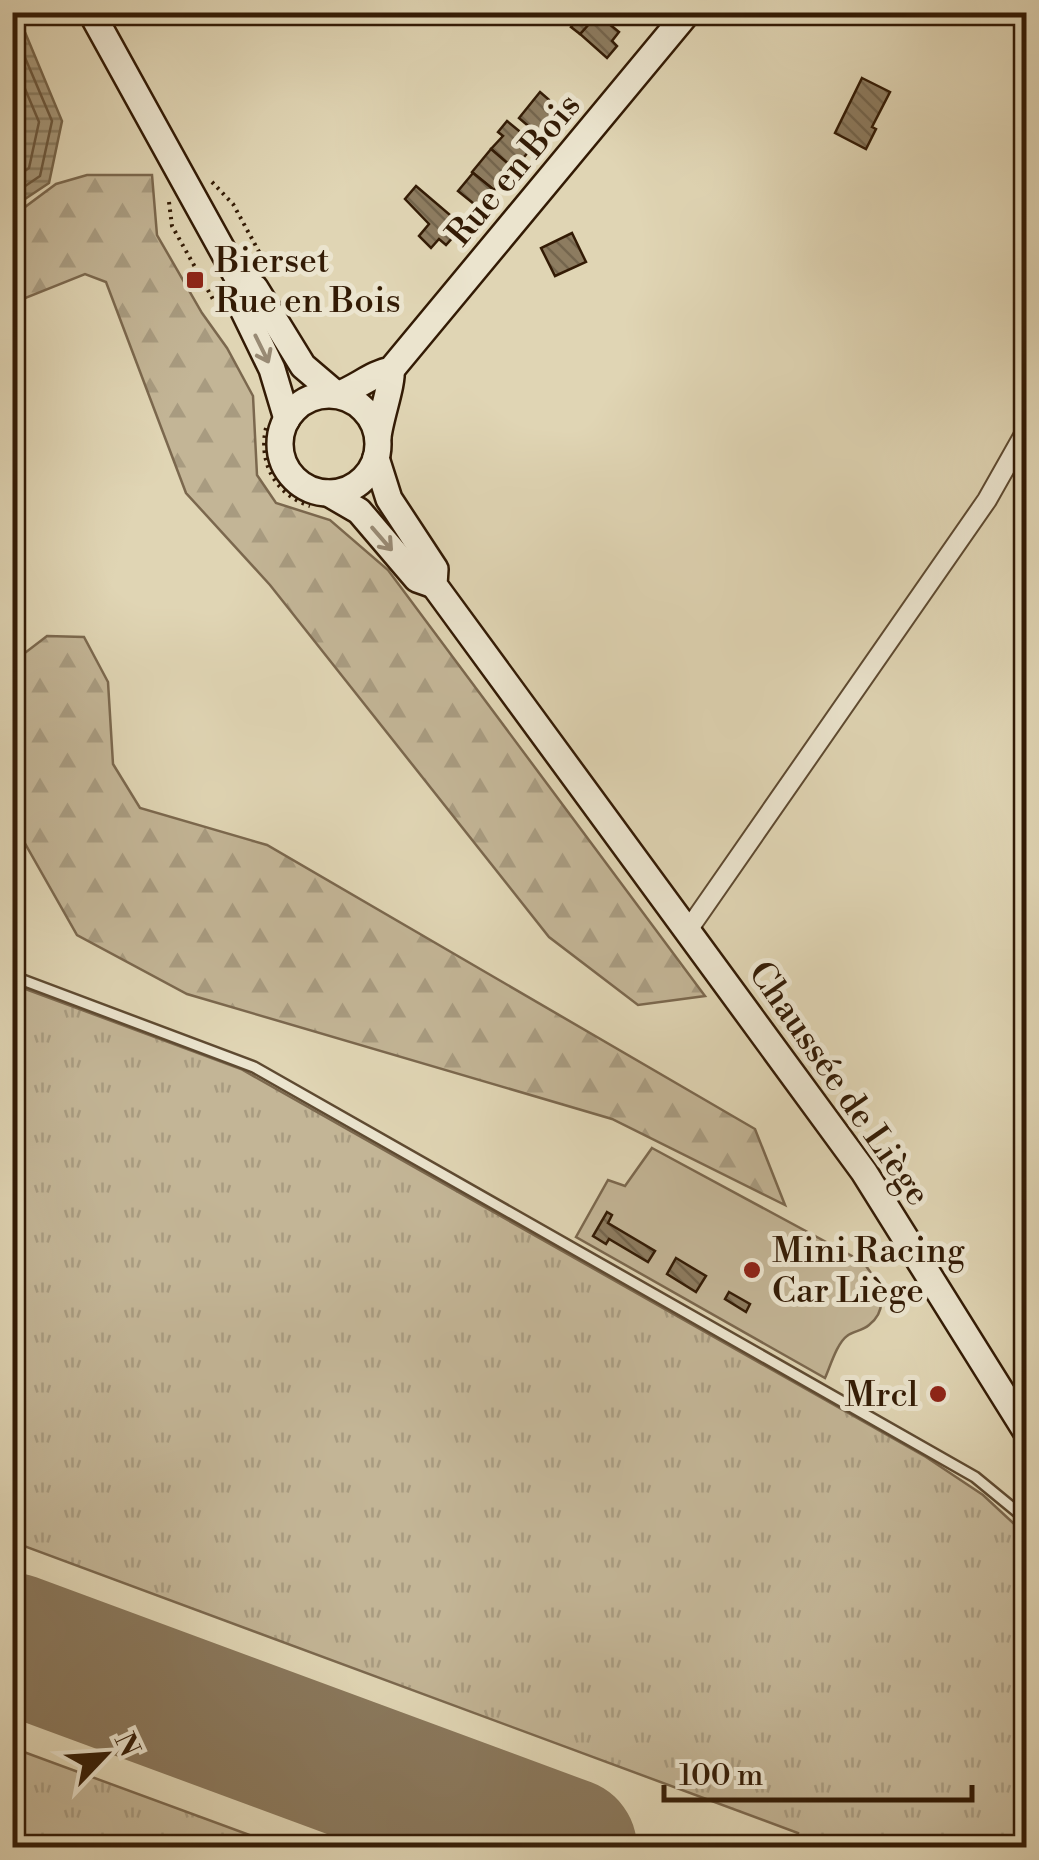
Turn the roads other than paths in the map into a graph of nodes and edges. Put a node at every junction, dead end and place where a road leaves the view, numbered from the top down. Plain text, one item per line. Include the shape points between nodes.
1 (91, 12) edge
2 (688, 12) edge
3 (239, 280) junction
4 (391, 370) junction
5 (337, 395) junction
6 (287, 419) junction
7 (1026, 431) edge
8 (377, 448) junction
9 (328, 493) junction
10 (434, 584) junction
11 (688, 930) junction
12 (12, 976) edge
13 (1026, 1431) edge
14 (1026, 1519) edge

1 - 3 main road
2 - 4 main road, Rue en Bois
3 - 5 main road via 255,288 303,366
3 -> 6 main road via 237,297 272,368
4 - 5 main road, Rue en Bois
4 - 8 main road, Rue en Bois
5 - 6 main road via 308,399
5 - 8 main road via 373,421
6 - 9 main road via 281,435 286,468 312,490
7 - 11 street via 987,500
8 - 9 main road via 360,482
8 - 10 main road, Chaussée de Liège via 388,500 435,570
9 -> 10 main road, Chaussée de Liège via 359,511 417,579
10 - 11 main road, Chaussée de Liège
11 - 13 main road, Chaussée de Liège via 864,1172
12 - 14 lane via 254,1067 975,1477

